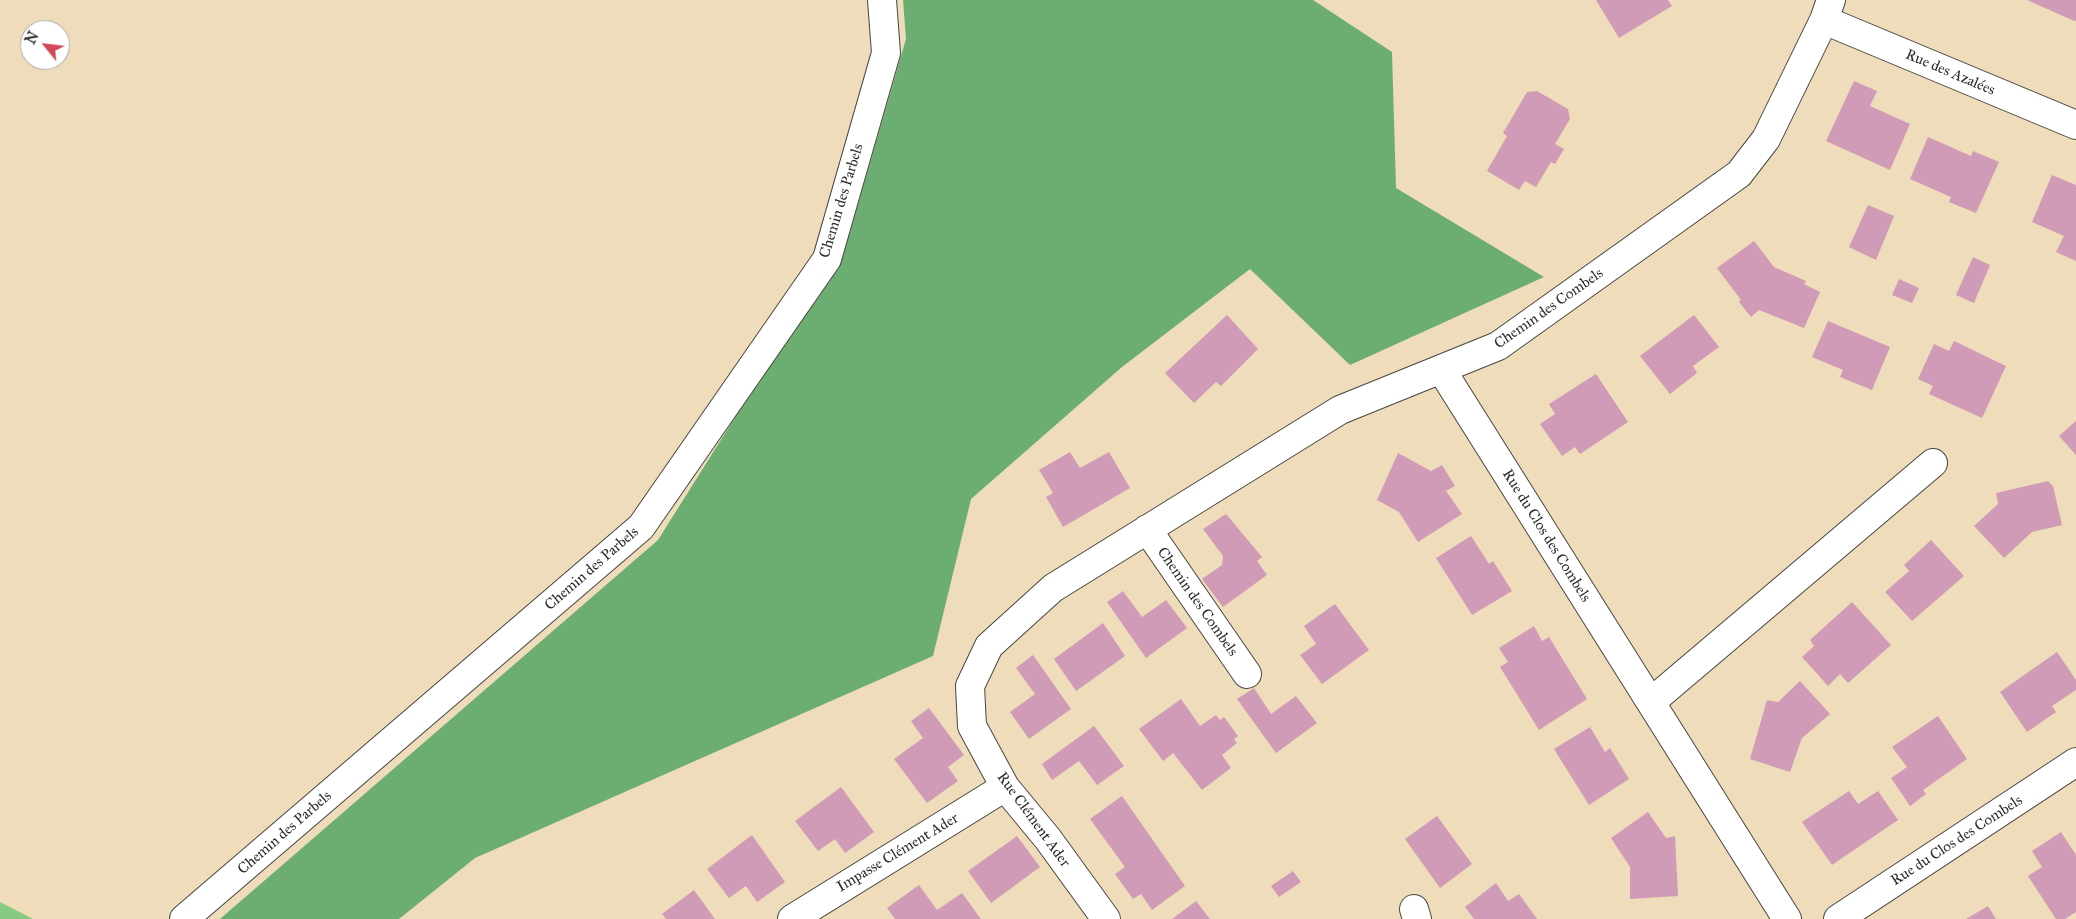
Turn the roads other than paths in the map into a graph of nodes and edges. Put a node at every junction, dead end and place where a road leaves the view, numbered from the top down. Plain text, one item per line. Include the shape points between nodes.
1 (882, 0) edge
2 (1827, 10) edge
3 (2076, 125) edge
4 (1441, 369) junction
5 (1933, 463) dead end
6 (1147, 530) junction
7 (1247, 674) dead end
8 (970, 686) joint
9 (1651, 702) junction
10 (2076, 762) edge
11 (1005, 787) junction
12 (184, 919) edge
13 (792, 919) edge
14 (1106, 919) edge
15 (1788, 919) edge
16 (1838, 919) edge

1 - 12 street, Chemin des Parbels via 886,53 827,259 641,527
2 - 3 street, Rue des Azalées
2 - 4 street, Chemin des Combels via 1766,139 1739,174 1498,346
4 - 6 street, Chemin des Combels via 1340,410
4 - 9 street, Rue du Clos des Combels
5 - 9 street
6 - 7 street, Chemin des Combels
6 - 8 street, Chemin des Combels via 1053,588 989,646
8 - 11 street, Rue Clément Ader via 972,726
9 - 15 street, Rue du Clos des Combels
10 - 16 street, Rue du Clos des Combels
11 - 13 street, Impasse Clément Ader
11 - 14 street, Rue Clément Ader via 1048,839

